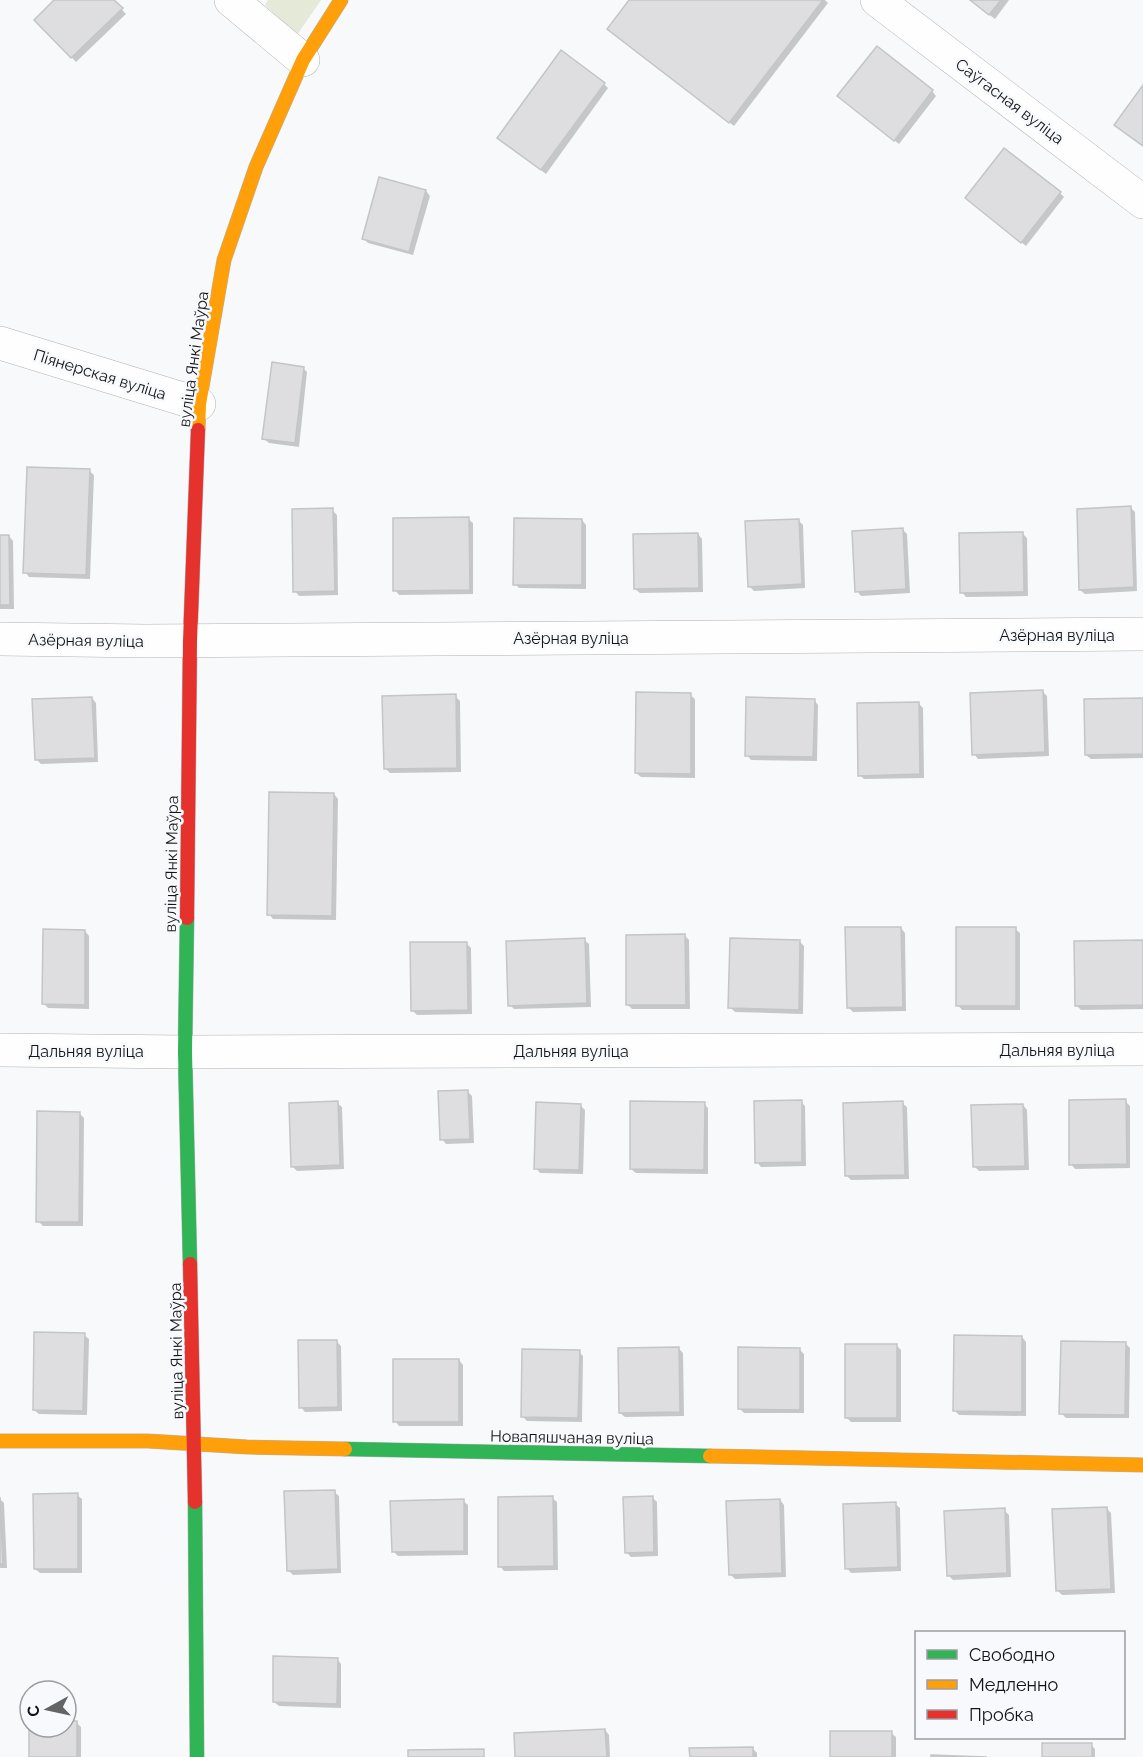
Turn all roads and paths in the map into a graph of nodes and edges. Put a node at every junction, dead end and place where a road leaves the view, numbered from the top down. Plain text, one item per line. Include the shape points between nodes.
1 (231, 0) edge
2 (341, 0) edge
3 (877, 0) edge
4 (303, 60) junction
5 (1143, 202) edge
6 (0, 343) edge
7 (199, 404) junction
8 (1143, 634) edge
9 (0, 639) edge
10 (190, 641) junction
11 (1143, 1049) edge
12 (0, 1050) edge
13 (185, 1052) junction
14 (0, 1441) edge
15 (194, 1444) junction
16 (1143, 1465) edge
17 (197, 1757) edge

1 - 4 street
2 - 4 street, вуліца Янкі Маўра
3 - 5 street, Саўгасная вуліца
4 - 7 street, вуліца Янкі Маўра via 256,167 224,260
6 - 7 street, Піянерская вуліца
7 - 10 street, вуліца Янкі Маўра
8 - 10 street, Азёрная вуліца
9 - 10 street, Азёрная вуліца
10 - 13 street, вуліца Янкі Маўра
11 - 13 street, Дальняя вуліца
12 - 13 street, Дальняя вуліца
13 - 15 street, вуліца Янкі Маўра
14 - 15 street, Новапяшчаная вуліца via 148,1440
15 - 16 street, Новапяшчаная вуліца
15 - 17 street, вуліца Янкі Маўра

